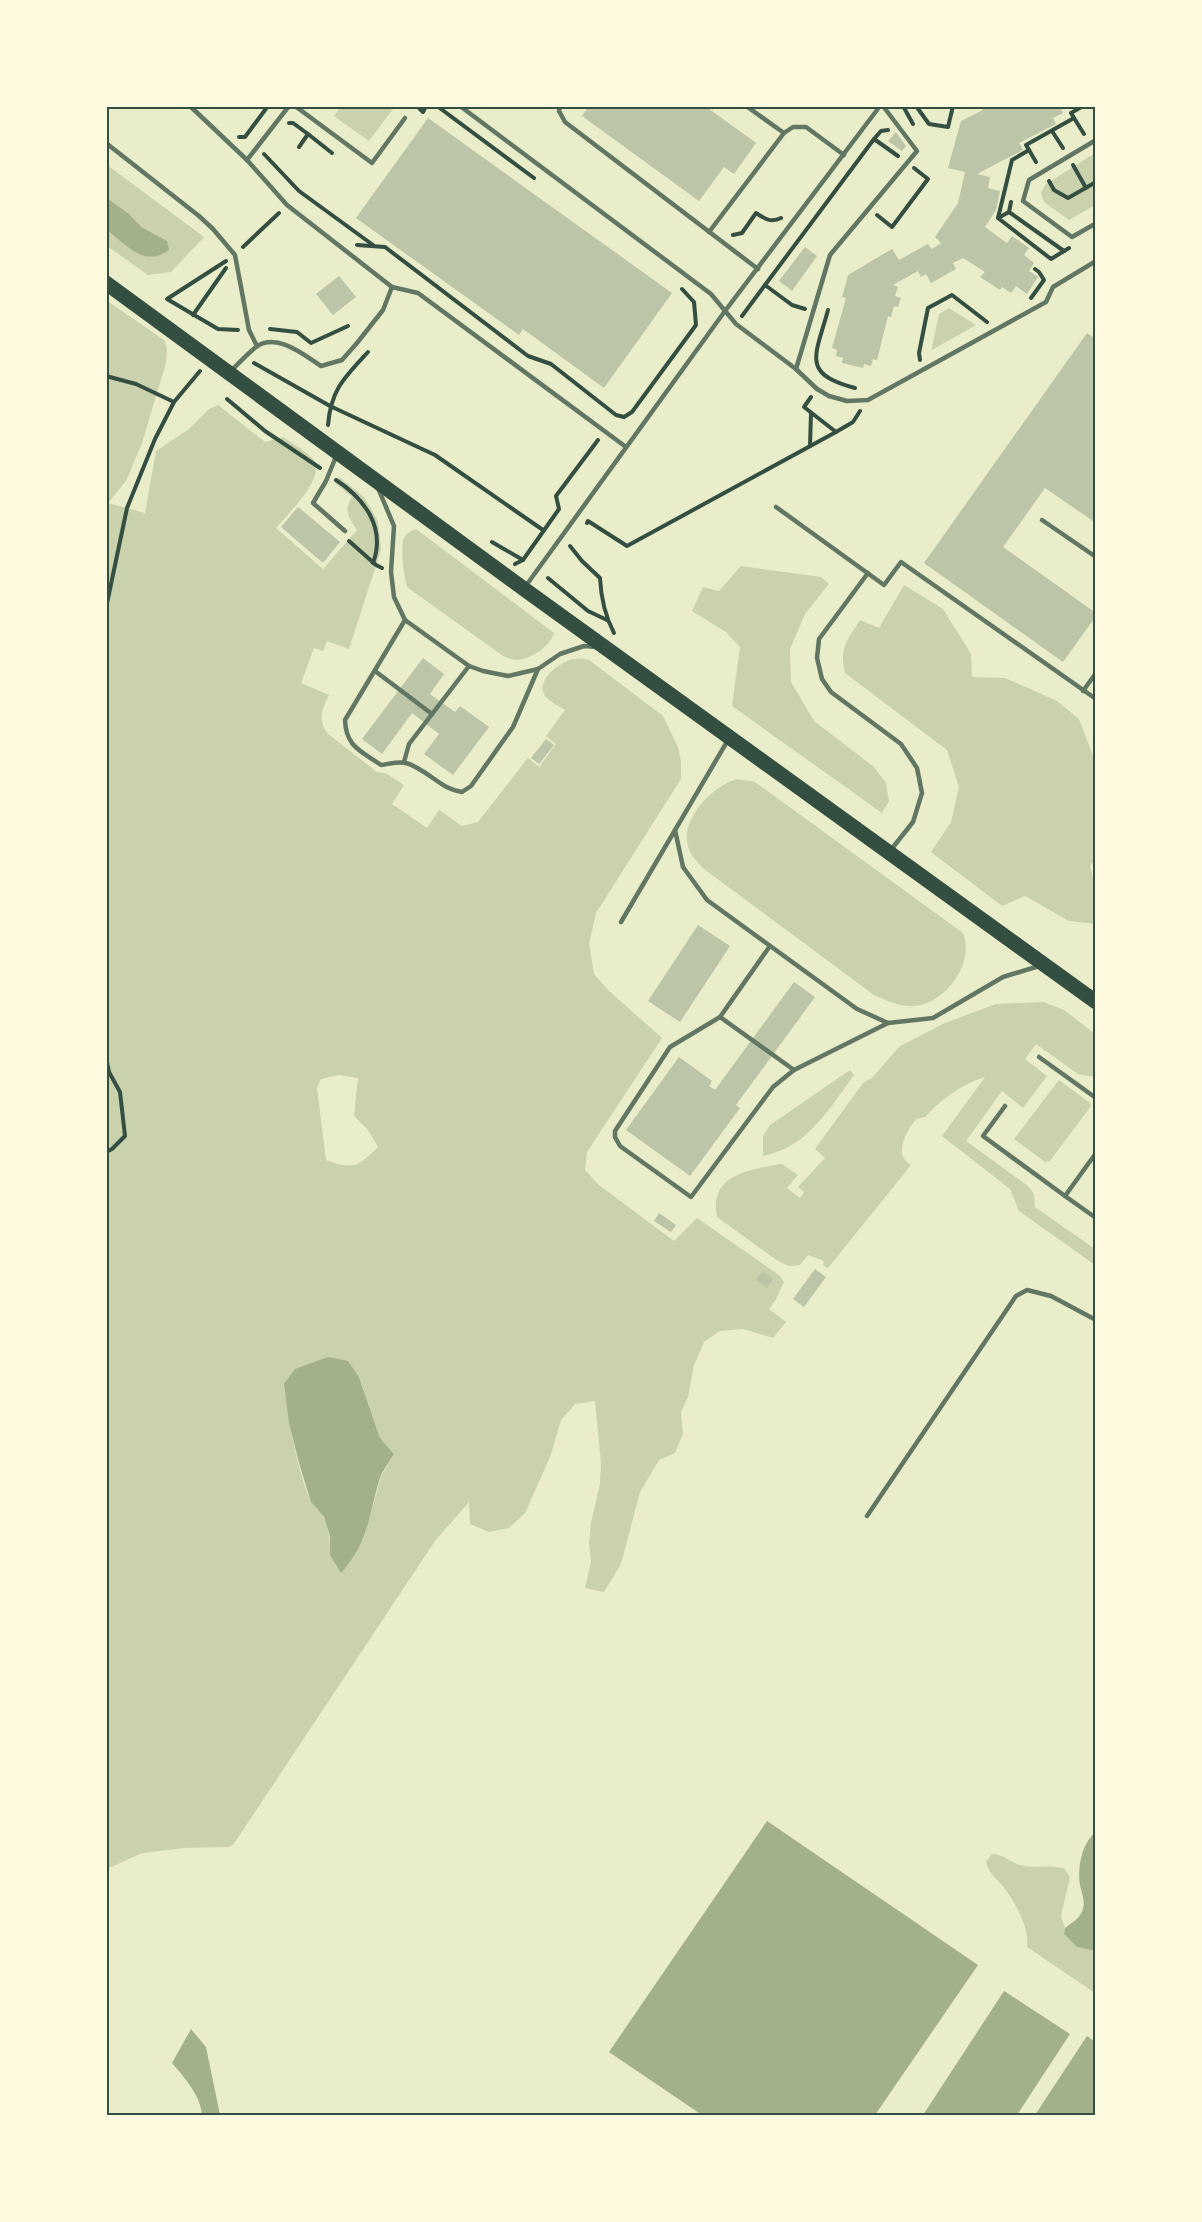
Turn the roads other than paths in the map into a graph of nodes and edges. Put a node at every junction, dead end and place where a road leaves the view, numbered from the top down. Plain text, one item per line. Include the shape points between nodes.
1 (190, 106) edge
2 (289, 106) edge
3 (296, 106) edge
4 (460, 106) edge
5 (560, 106) edge
6 (746, 106) edge
7 (881, 106) edge
8 (405, 118) dead end
9 (784, 134) junction
10 (1095, 140) edge
11 (106, 143) edge
12 (844, 155) junction
13 (247, 160) junction
14 (1095, 226) edge
15 (709, 232) junction
16 (1095, 261) edge
17 (758, 269) junction
18 (106, 284) edge
19 (392, 287) junction
20 (725, 311) junction
21 (257, 346) junction
22 (796, 369) junction
23 (230, 373) junction
24 (626, 447) junction
25 (338, 452) junction
26 (366, 472) junction
27 (776, 507) dead end
28 (1042, 520) dead end
29 (345, 531) road end
30 (1095, 557) edge
31 (868, 573) junction
32 (524, 589) junction
33 (405, 620) junction
34 (606, 647) junction
35 (469, 666) junction
36 (538, 669) junction
37 (375, 670) junction
38 (1095, 673) edge
39 (1083, 691) junction
40 (1095, 699) edge
41 (432, 714) junction
42 (730, 736) junction
43 (404, 762) junction
44 (675, 830) junction
45 (890, 852) junction
46 (621, 922) dead end
47 (770, 946) junction
48 (1044, 964) junction
49 (1095, 1002) edge
50 (720, 1017) junction
51 (888, 1023) junction
52 (1039, 1057) dead end
53 (794, 1070) junction
54 (1095, 1098) edge
55 (1005, 1106) dead end
56 (1095, 1153) edge
57 (1065, 1196) junction
58 (1095, 1218) edge
59 (1095, 1320) edge
60 (867, 1516) dead end

1 - 13 lane
2 - 13 lane
3 - 8 lane via 372,163
4 - 20 lane via 711,294
5 - 15 lane via 565,122
6 - 9 lane
7 - 12 lane
7 - 22 lane via 917,151 830,255
9 - 12 lane via 793,127 806,127
9 - 15 lane
10 - 14 lane via 1029,180 1023,201 1072,237
11 - 21 lane via 199,216 235,255 249,330
12 - 17 lane
13 - 19 lane via 287,205
15 - 17 lane
16 - 22 lane via 1053,287 1046,302 868,400 847,401 829,396
17 - 20 lane
18 - 23 main road
19 - 21 lane via 383,310 342,360 321,366 286,344
19 - 24 lane via 418,294
20 - 22 lane via 736,324
20 - 24 lane
21 - 23 lane
23 - 25 main road
24 - 32 lane
25 - 26 main road
25 - 29 lane via 313,503
26 - 32 main road
26 - 33 lane via 375,482 394,526 391,572 394,597
27 - 31 lane
28 - 30 lane
31 - 39 lane via 884,585 901,562
31 - 45 lane via 819,639 817,658 822,679 831,692 901,744 917,768 922,793 913,822
32 - 34 main road
33 - 35 lane
33 - 37 lane
34 - 36 lane via 584,646 560,654
34 - 42 main road
35 - 36 lane via 508,676
35 - 41 lane
36 - 43 lane via 513,727 471,786 462,792 450,790
37 - 41 lane
37 - 43 lane via 345,720 345,734 352,744 381,765
38 - 39 lane
39 - 40 lane
41 - 43 lane via 409,744
42 - 44 lane
42 - 45 main road
44 - 46 lane
44 - 47 lane via 683,867 707,900
45 - 48 main road
47 - 50 lane
47 - 51 lane via 857,1009
48 - 49 main road
48 - 51 lane via 1003,977 933,1018
50 - 53 lane
50 - 53 lane via 670,1047 615,1131 620,1146 682,1191 691,1197 773,1087
51 - 53 lane
52 - 54 lane
55 - 57 lane via 983,1136
56 - 57 lane
57 - 58 lane
59 - 60 lane via 1051,1296 1027,1290 1016,1296

